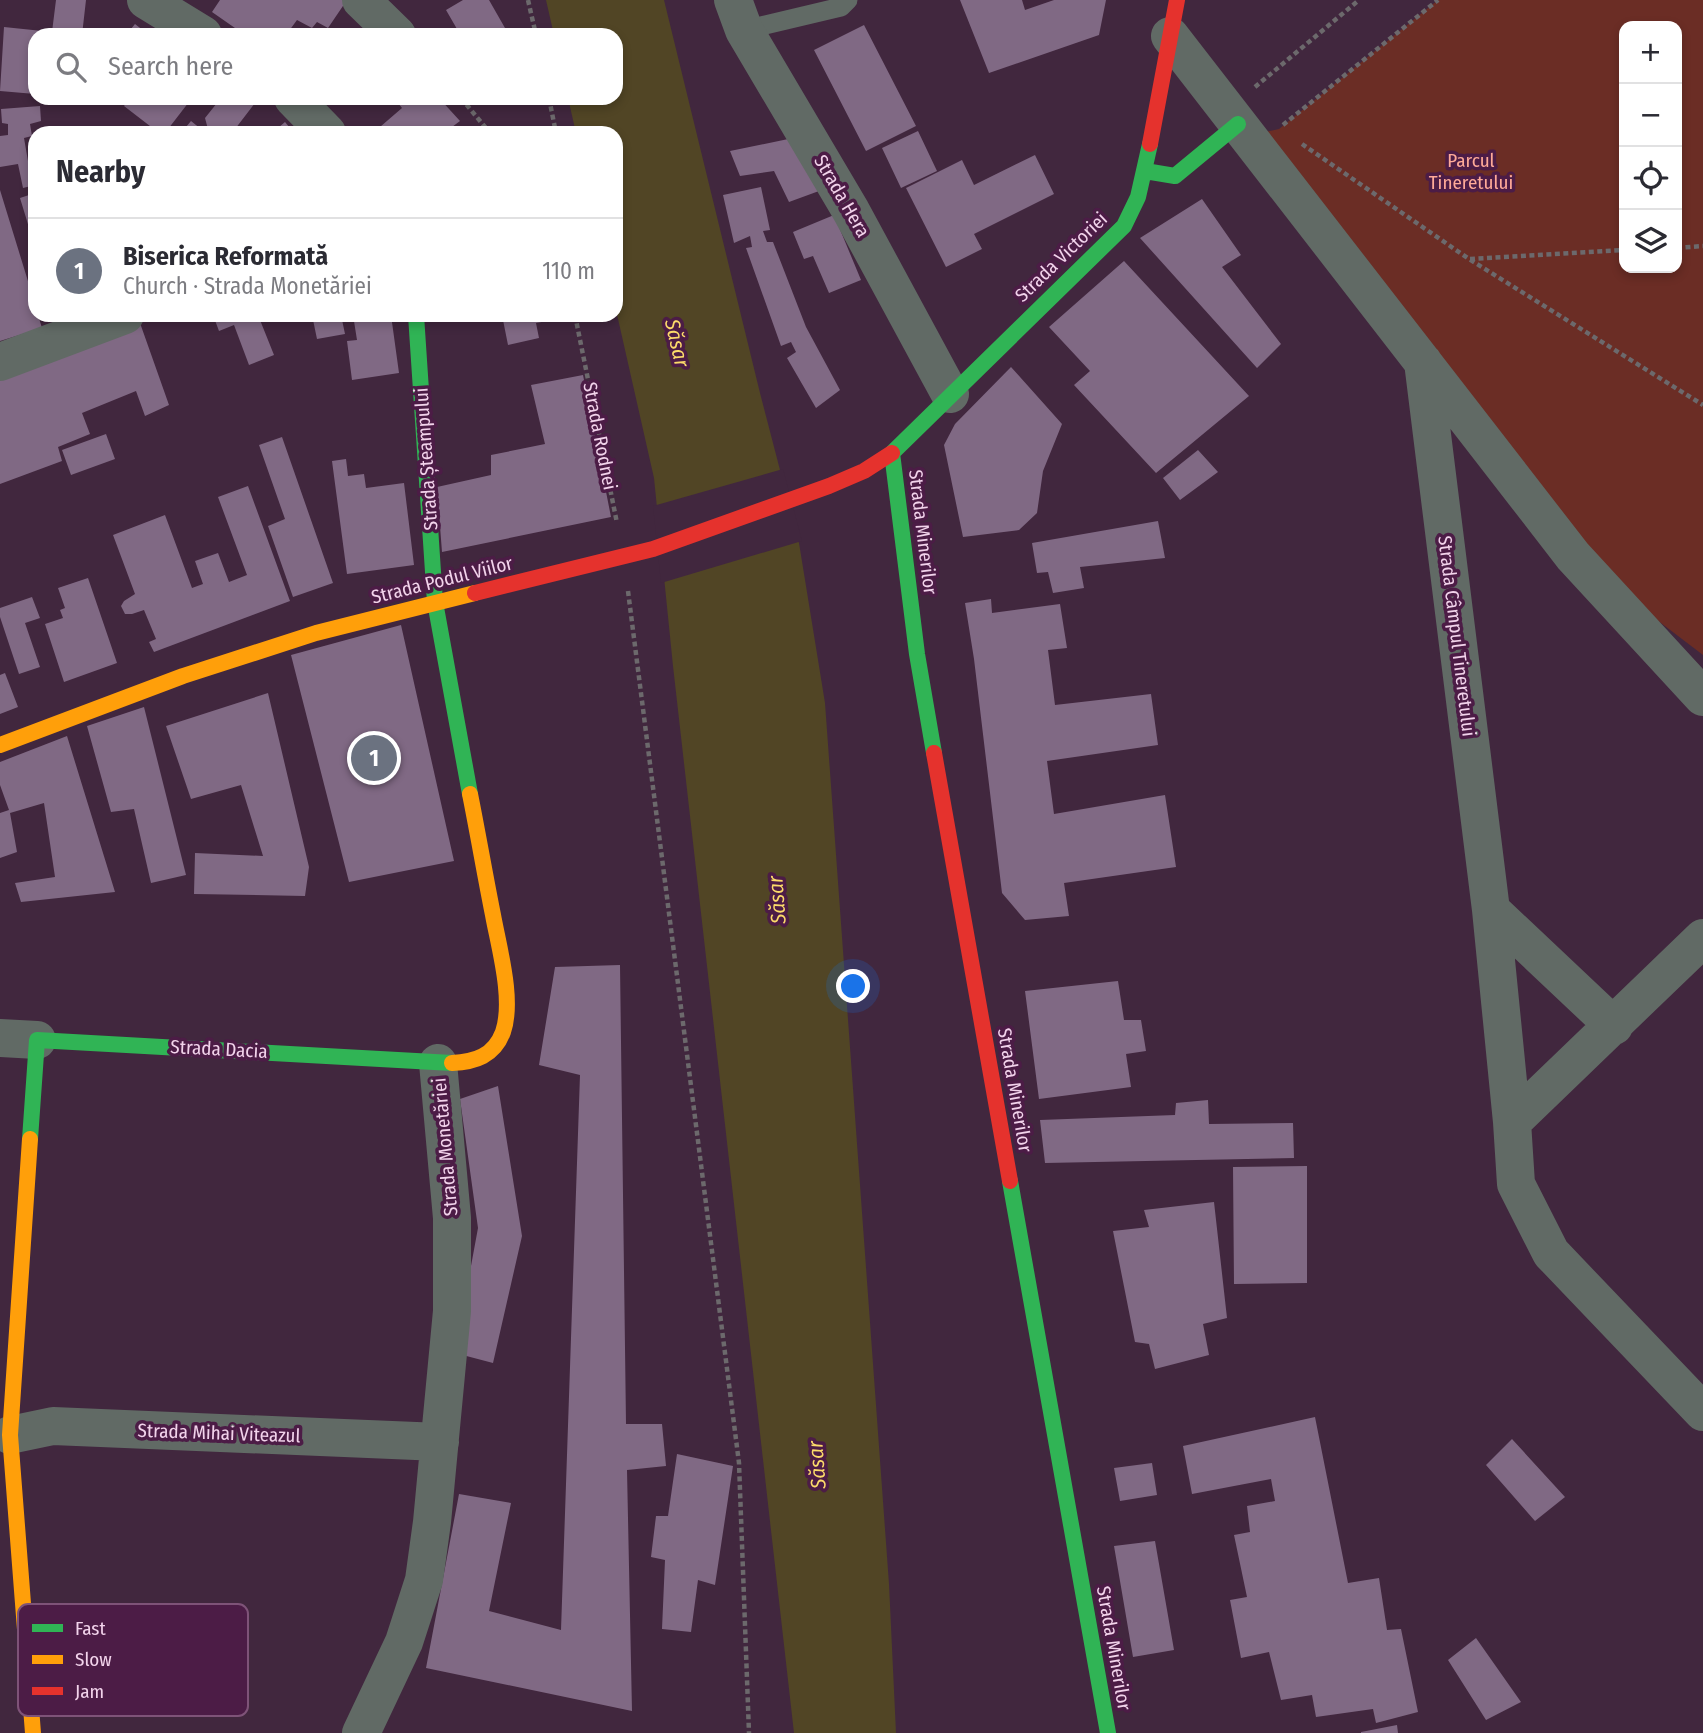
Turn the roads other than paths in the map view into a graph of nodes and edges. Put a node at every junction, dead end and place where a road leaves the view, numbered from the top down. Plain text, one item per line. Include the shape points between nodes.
1 (146, 0) edge
2 (361, 0) edge
3 (848, 0) edge
4 (738, 15) edge
5 (1173, 18) edge
6 (192, 28) edge
7 (390, 28) edge
8 (300, 105) edge
9 (1244, 108) junction
10 (320, 126) edge
11 (1145, 171) junction
12 (106, 322) edge
13 (416, 322) edge
14 (0, 362) edge
15 (1423, 362) junction
16 (950, 394) junction
17 (892, 453) junction
18 (435, 602) junction
19 (1703, 697) edge
20 (0, 745) edge
21 (1491, 910) junction
22 (1703, 938) edge
23 (1614, 1026) junction
24 (0, 1038) edge
25 (37, 1040) junction
26 (438, 1063) junction
27 (1513, 1122) junction
28 (1703, 1412) edge
29 (5, 1434) edge
30 (439, 1442) junction
31 (21, 1604) edge
32 (361, 1733) edge
33 (1108, 1733) edge

1 - 6 street
2 - 7 street
3 - 4 lane via 841,7
4 - 16 street, Strada Hera
5 - 9 street
5 - 11 main road, Strada Victoriei
8 - 10 street
9 - 11 main road via 1175,176
9 - 15 street
11 - 16 main road, Strada Victoriei via 1124,226
12 - 14 street
13 - 18 main road, Strada Șteampului
15 - 19 street via 1573,556
15 - 21 street, Strada Câmpul Tineretului
16 - 17 main road, Strada Victoriei
17 - 18 main road, Strada Podul Viilor via 829,486 653,549
17 - 33 main road, Strada Minerilor via 917,654
18 - 20 main road, Strada Podul Viilor via 316,633 183,676
18 - 26 main road, Strada Monetăriei via 504,977 506,1012 503,1039 479,1060
21 - 23 street
21 - 27 street, Strada Câmpul Tineretului
22 - 23 street
23 - 27 street
24 - 25 street, Strada Dacia
25 - 26 main road, Strada Dacia
25 - 29 main road
26 - 30 street, Strada Monetăriei via 452,1217 452,1298
27 - 28 street, Strada Câmpul Tineretului via 1516,1184 1551,1253
29 - 30 street, Strada Mihai Viteazul via 53,1426
29 - 31 main road
30 - 32 street, Strada Monetăriei via 424,1580 404,1642

